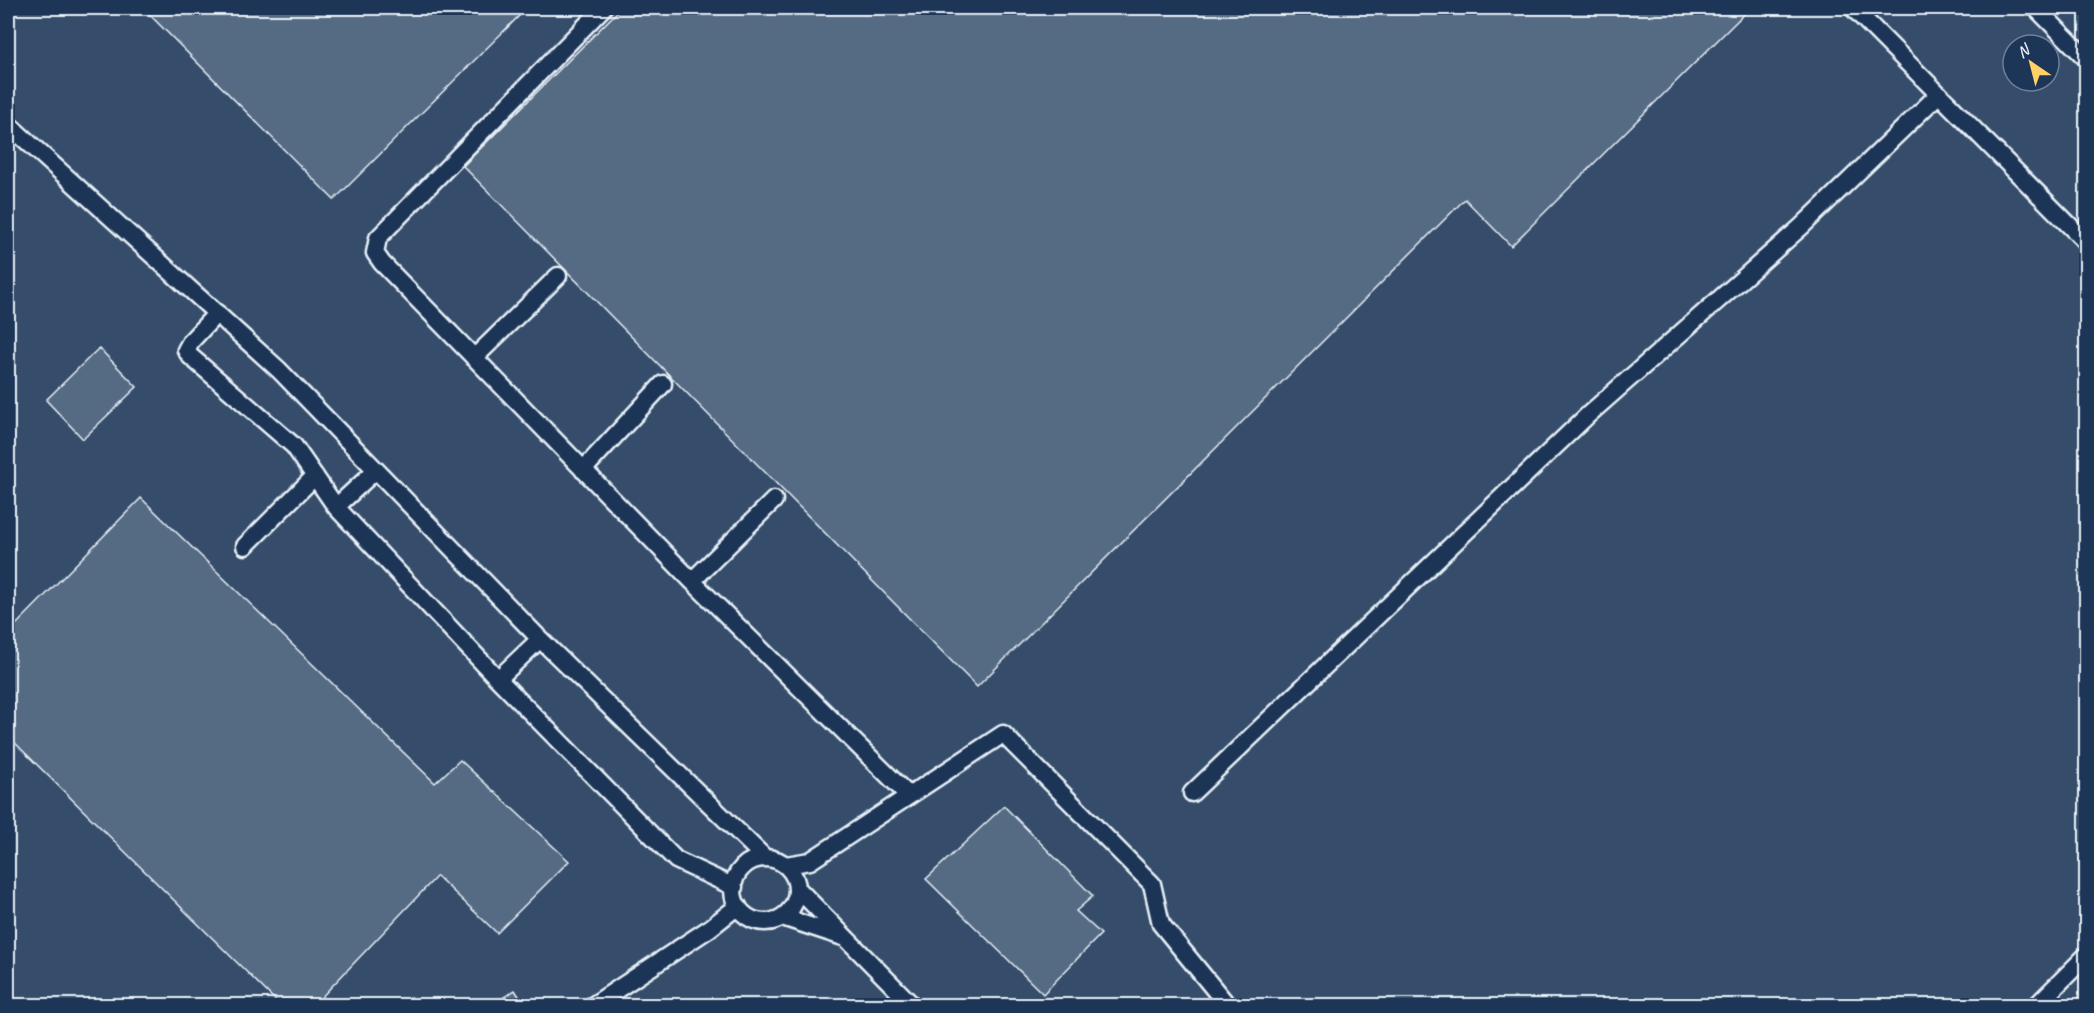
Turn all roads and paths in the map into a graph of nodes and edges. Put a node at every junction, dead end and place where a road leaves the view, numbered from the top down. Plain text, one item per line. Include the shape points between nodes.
1 (603, 8) edge
2 (1853, 8) edge
3 (2036, 8) edge
4 (2086, 58) edge
5 (1939, 94) junction
6 (8, 124) edge
7 (2086, 242) edge
8 (558, 276) dead end
9 (217, 313) junction
10 (474, 358) junction
11 (663, 384) dead end
12 (376, 470) junction
13 (583, 471) junction
14 (315, 476) junction
15 (774, 500) dead end
16 (336, 507) junction
17 (245, 546) dead end
18 (692, 581) junction
19 (540, 639) junction
20 (498, 679) junction
21 (1192, 793) dead end
22 (909, 796) junction
23 (730, 823) junction
24 (765, 858) junction
25 (746, 865) junction
26 (786, 866) junction
27 (734, 887) junction
28 (797, 888) junction
29 (738, 906) junction
30 (782, 917) junction
31 (846, 938) junction
32 (2086, 956) edge
33 (592, 1005) edge
34 (913, 1005) edge
35 (1228, 1005) edge
36 (2036, 1005) edge

1 - 10 lane via 378,238 375,253 382,263
2 - 5 lane
3 - 4 lane
5 - 7 lane
5 - 21 lane via 1824,205 1588,415
6 - 9 lane
8 - 10 lane
9 - 12 lane via 279,370
9 - 14 lane via 186,350 294,446
10 - 13 lane
11 - 13 lane
12 - 16 lane
12 - 19 lane
13 - 18 lane
14 - 16 lane
14 - 17 lane
15 - 18 lane
16 - 20 lane
18 - 22 lane
19 - 20 lane
19 - 23 lane
20 - 27 lane via 676,860
22 - 26 lane via 810,861
22 - 35 lane via 1003,735 1152,884 1161,924
23 - 24 lane
23 - 25 lane
24 - 25 lane
24 - 26 lane
25 - 27 lane via 738,873
26 - 28 lane
27 - 29 lane
28 - 30 lane via 791,909
28 - 31 lane
29 - 30 lane via 756,921
29 - 33 lane
30 - 31 lane
31 - 34 lane
32 - 36 lane

